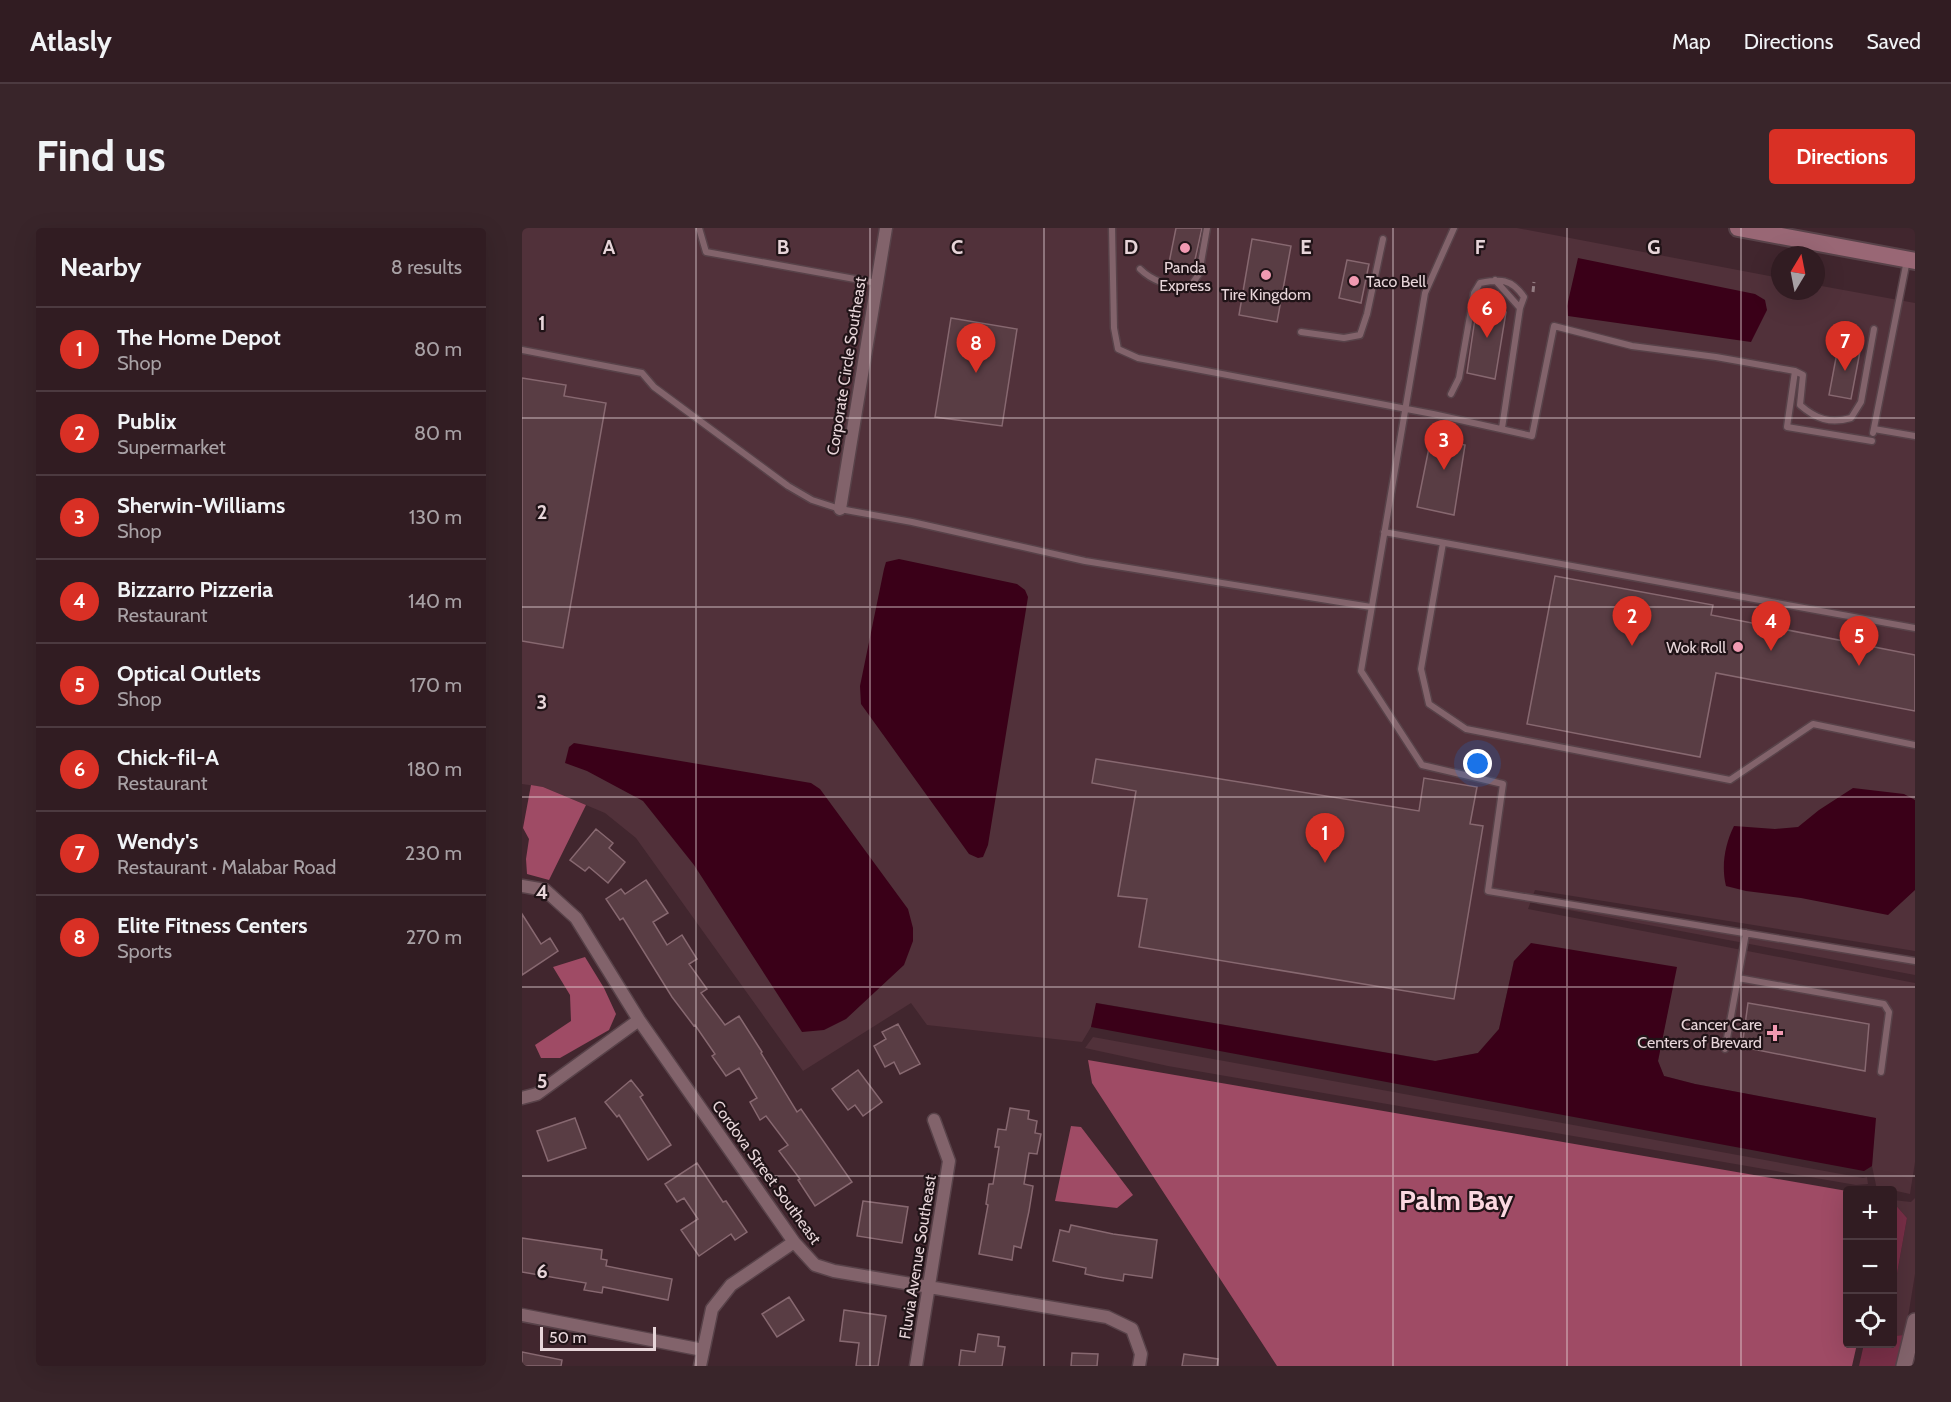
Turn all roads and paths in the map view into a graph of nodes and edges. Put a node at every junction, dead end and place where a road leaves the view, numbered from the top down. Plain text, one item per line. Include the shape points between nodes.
1 (699, 228) edge
2 (886, 228) edge
3 (1112, 228) edge
4 (1207, 228) edge
5 (1454, 228) edge
6 (1738, 228) edge
7 (1790, 233) edge
8 (1383, 239) dead end
9 (1911, 260) edge
10 (1140, 269) dead end
11 (1495, 280) junction
12 (877, 283) junction
13 (1520, 308) junction
14 (1874, 329) dead end
15 (1301, 332) dead end
16 (522, 350) edge
17 (1795, 371) junction
18 (1451, 394) dead end
19 (1405, 408) junction
20 (1502, 428) junction
21 (1915, 436) edge
22 (1872, 441) dead end
23 (840, 509) junction
24 (1384, 532) junction
25 (1443, 543) junction
26 (1371, 607) junction
27 (1915, 628) edge
28 (1915, 745) edge
29 (522, 886) edge
30 (1746, 933) junction
31 (1915, 961) edge
32 (1738, 978) junction
33 (639, 1020) junction
34 (1725, 1049) dead end
35 (1881, 1072) dead end
36 (522, 1098) edge
37 (933, 1120) dead end
38 (794, 1242) junction
39 (929, 1285) junction
40 (522, 1315) edge
41 (1915, 1321) edge
42 (703, 1350) junction
43 (1140, 1360) edge
44 (700, 1366) edge
45 (916, 1366) edge
46 (1905, 1366) edge

1 - 12 lane via 706,252
2 - 12 street, Corporate Circle Southeast
3 - 19 lane via 1113,328 1118,349 1138,358
4 - 10 lane via 1199,274 1189,288 1164,284
5 - 19 lane via 1425,293
6 - 7 main road
7 - 9 main road
8 - 15 lane via 1360,335 1344,338
9 - 21 lane via 1874,431
11 - 13 lane
11 - 13 lane via 1517,287 1524,297
11 - 18 lane via 1480,283 1474,293 1459,378
12 - 23 street, Corporate Circle Southeast
13 - 20 lane
14 - 17 lane via 1861,402 1851,418 1838,422 1813,416 1800,405 1803,375
16 - 23 lane via 642,373 654,387 788,486 812,500
17 - 20 lane via 1636,346 1554,326 1532,436
17 - 22 lane via 1787,427
19 - 20 lane
19 - 24 lane
23 - 26 lane via 1085,561
24 - 25 lane
24 - 26 lane
25 - 27 lane
25 - 28 lane via 1421,669 1429,704 1466,729 1730,780 1813,724
26 - 30 lane via 1361,671 1422,765 1503,784 1488,891
29 - 33 street, Cordova Street Southeast via 545,890 576,918
30 - 31 lane
30 - 32 lane
32 - 34 lane
32 - 35 lane via 1884,1005 1889,1012
33 - 36 street via 537,1094
33 - 38 street, Cordova Street Southeast
37 - 39 street, Fluvia Avenue Southeast via 950,1161
38 - 39 street, Cordova Street Southeast via 814,1265
38 - 42 street via 731,1284 712,1309
39 - 43 street, Cordova Street Southeast via 1107,1317 1132,1329
39 - 45 street, Fluvia Avenue Southeast
40 - 42 street
41 - 46 street
42 - 44 street

